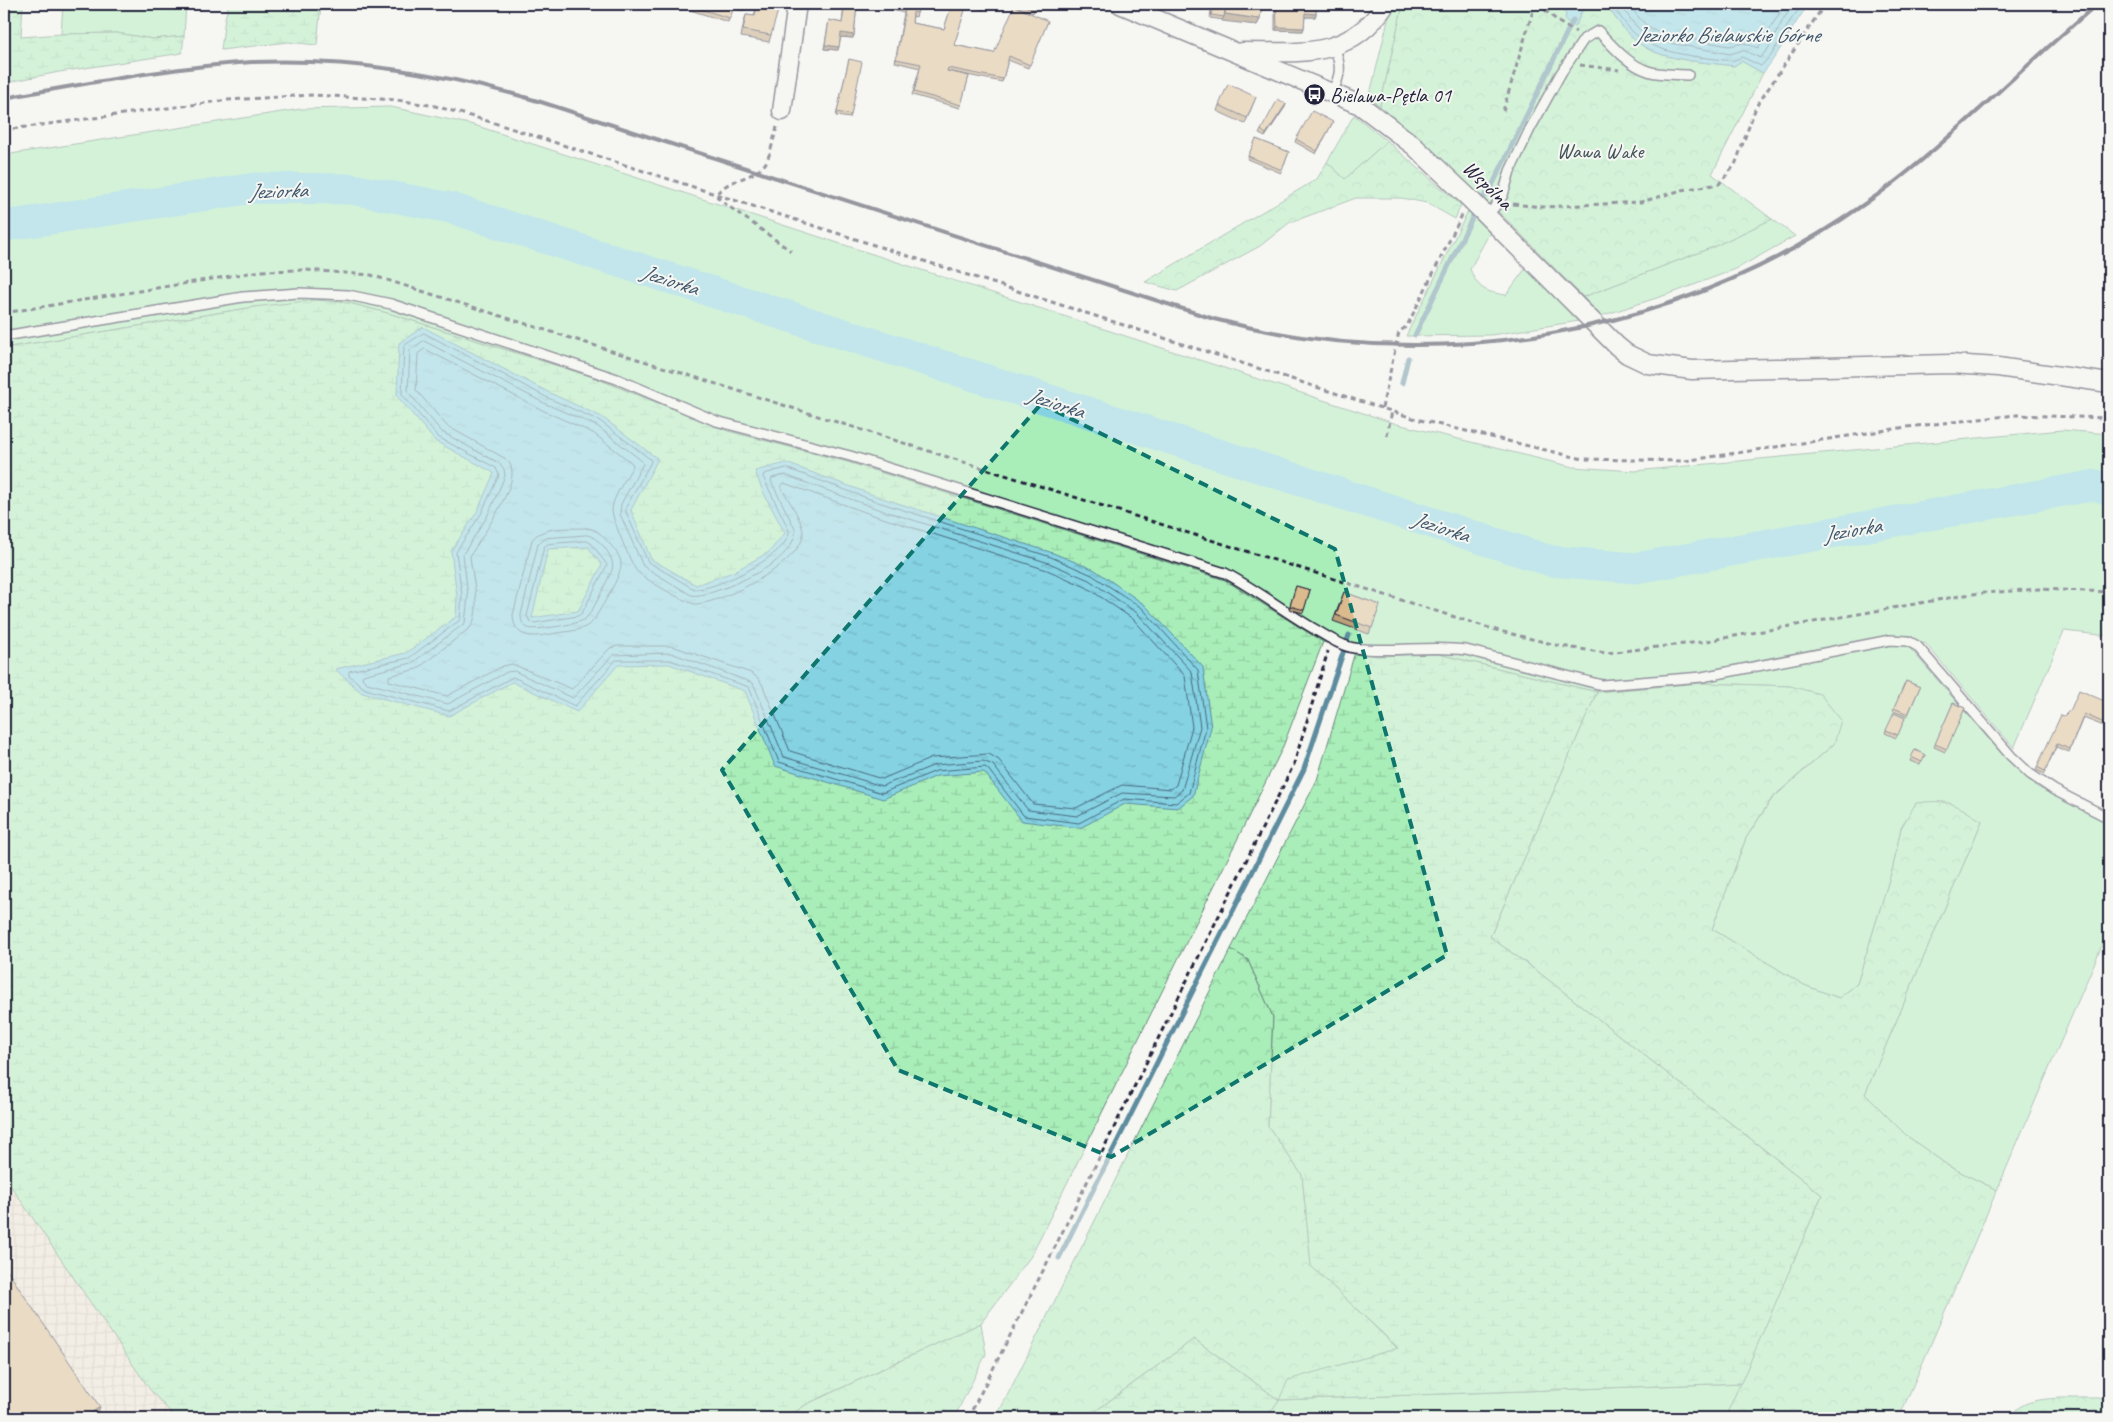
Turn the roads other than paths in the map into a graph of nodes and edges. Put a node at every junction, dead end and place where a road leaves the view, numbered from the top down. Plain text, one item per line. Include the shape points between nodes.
1 (797, 4) edge
2 (1120, 4) edge
3 (1386, 4) edge
4 (1334, 47) junction
5 (1234, 52) junction
6 (1688, 75) dead end
7 (1332, 93) junction
8 (782, 111) road end
9 (1497, 205) road end
10 (4, 336) edge
11 (2109, 384) edge
12 (2109, 818) edge

1 - 8 street
2 - 5 street, Wspólna
3 - 4 street, Wspólna via 1361,33
4 - 5 street, Wspólna via 1306,52
4 - 7 lane via 1340,61 1340,75
5 - 7 street, Wspólna
6 - 9 lane via 1649,72 1618,52 1598,31 1584,39 1530,129
7 - 11 street, Wspólna via 1360,105 1413,145 1617,346 1648,364 1692,370 1951,364 1998,367
10 - 12 lane via 244,297 300,292 348,295 391,304 616,379 716,421 850,456 1225,573 1332,639 1353,648 1443,647 1466,650 1602,685 1702,677 1890,640 1908,641 1917,646 2030,774

